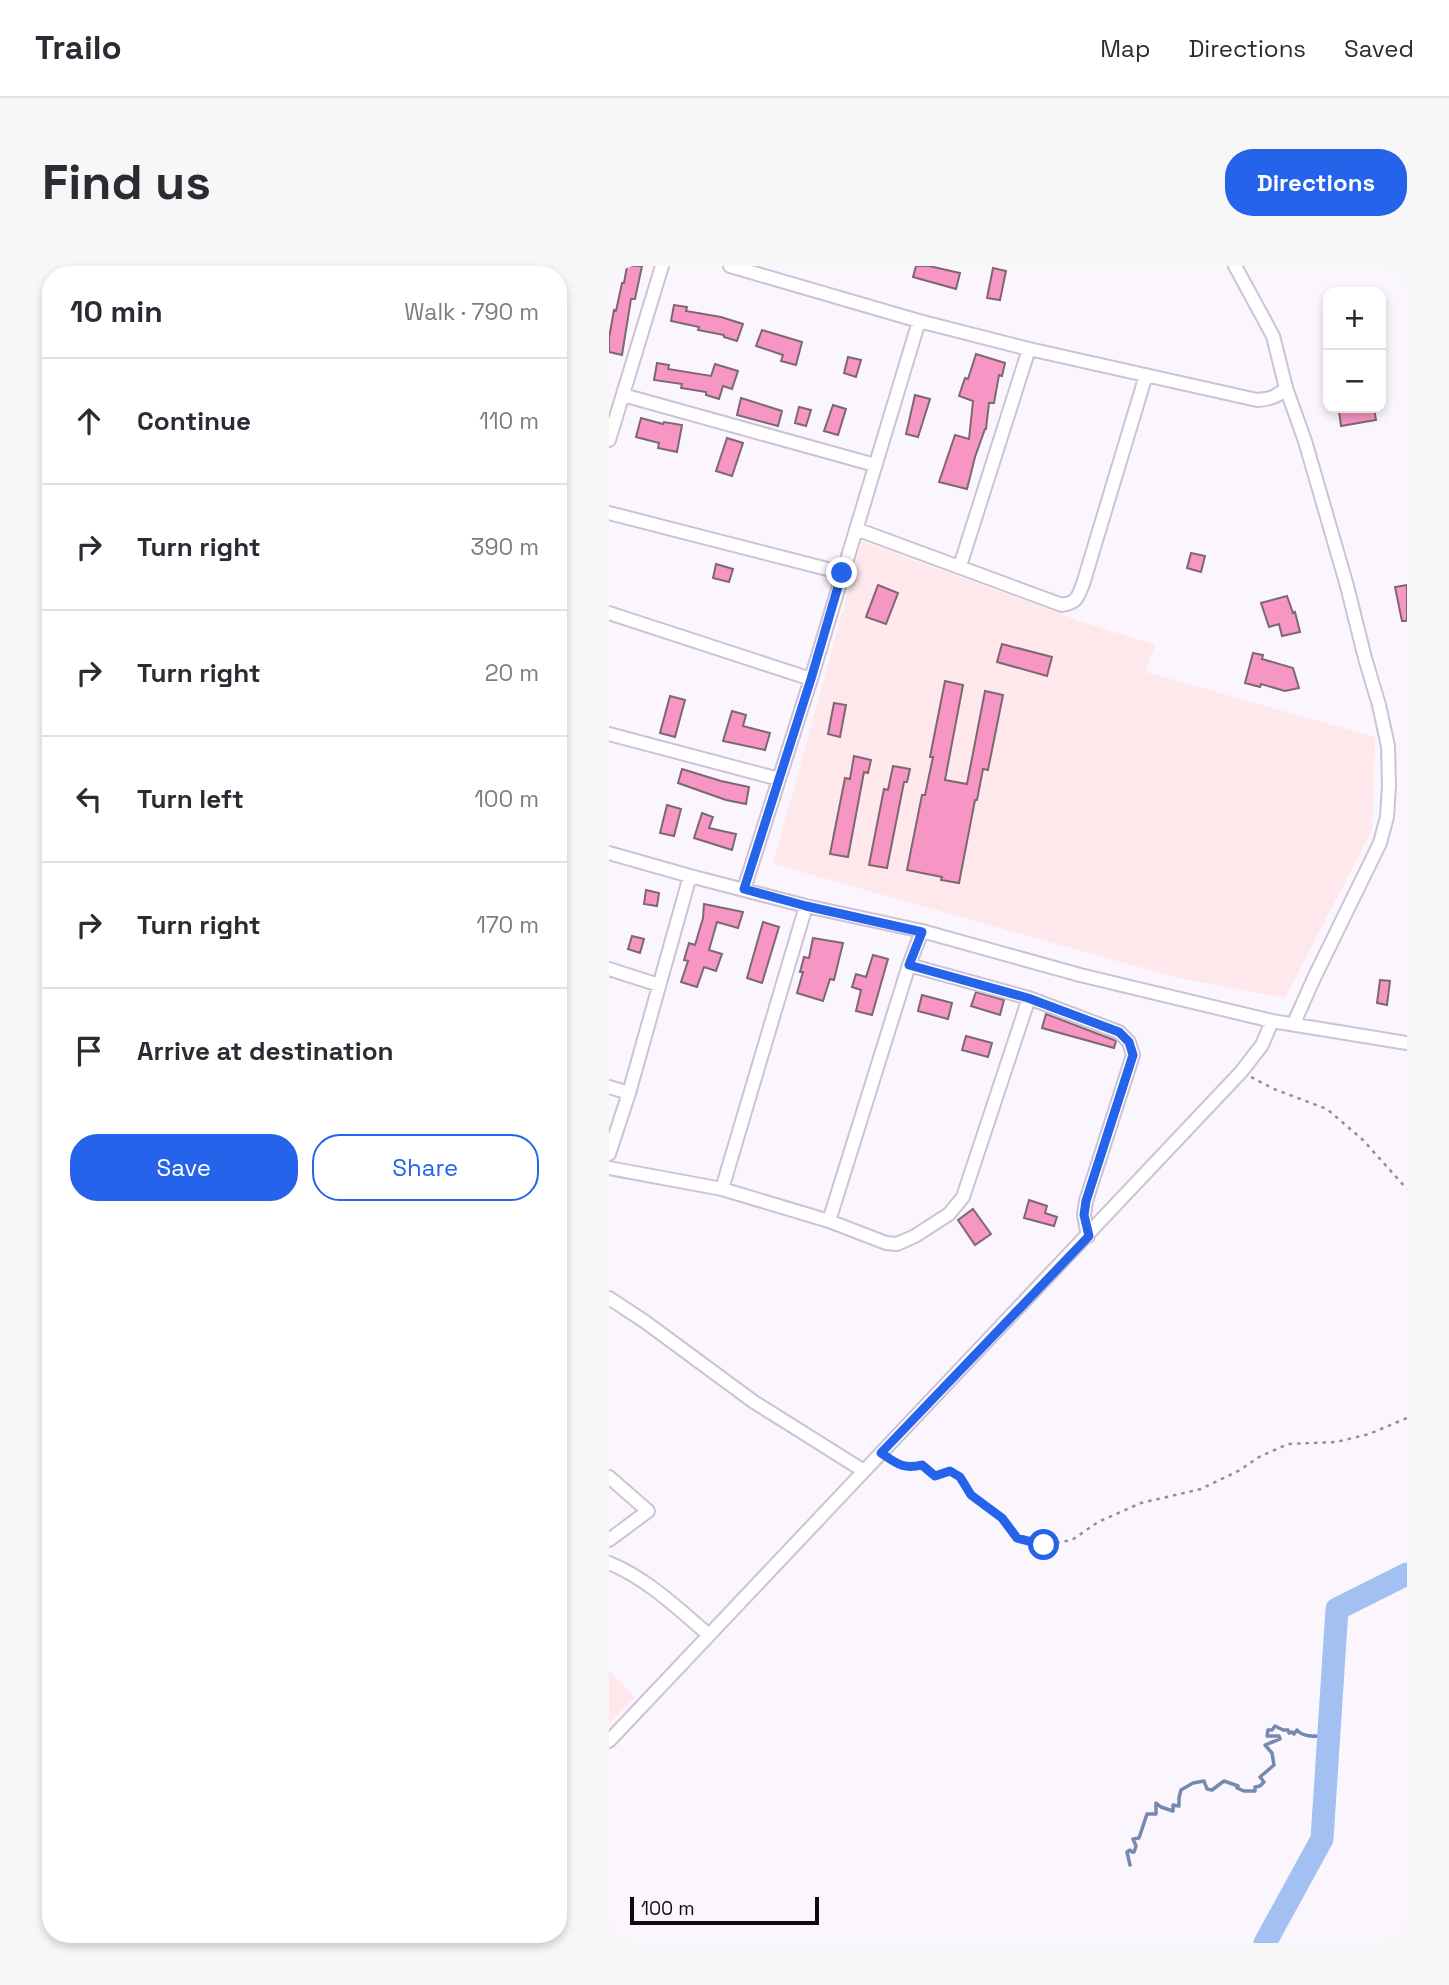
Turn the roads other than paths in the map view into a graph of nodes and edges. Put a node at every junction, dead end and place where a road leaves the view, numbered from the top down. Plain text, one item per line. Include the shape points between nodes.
1 (662, 266) edge
2 (730, 266) edge
3 (1235, 266) edge
4 (919, 321) junction
5 (1029, 349) junction
6 (1146, 375) junction
7 (1286, 388) junction
8 (623, 395) junction
9 (609, 440) edge
10 (875, 464) junction
11 (609, 513) edge
12 (856, 529) junction
13 (960, 566) junction
14 (842, 573) junction
15 (609, 613) edge
16 (811, 679) junction
17 (609, 734) edge
18 (779, 779) junction
19 (609, 853) edge
20 (690, 876) junction
21 (744, 889) junction
22 (806, 906) junction
23 (922, 932) junction
24 (909, 965) junction
25 (609, 969) edge
26 (659, 985) junction
27 (1028, 998) junction
28 (1272, 1021) junction
29 (1294, 1023) junction
30 (1407, 1043) edge
31 (609, 1087) edge
32 (629, 1093) junction
33 (609, 1154) edge
34 (609, 1168) edge
35 (722, 1189) junction
36 (829, 1221) junction
37 (1089, 1236) junction
38 (609, 1298) edge
39 (864, 1471) junction
40 (609, 1476) edge
41 (609, 1540) edge
42 (609, 1563) edge
43 (709, 1635) junction
44 (609, 1741) edge

1 - 8 street
2 - 4 street
3 - 7 street via 1273,336
4 - 5 street
4 - 10 street
5 - 6 street
5 - 13 street
6 - 7 street via 1257,400 1270,399
6 - 13 street via 1077,599 1062,605
7 - 29 street via 1379,705 1388,746 1389,785 1380,843
8 - 9 street
8 - 10 street
10 - 12 street
11 - 14 street
12 - 13 street
12 - 14 street
14 - 16 street
15 - 16 street
16 - 18 street
17 - 18 street
18 - 21 street
19 - 20 street
20 - 21 street
20 - 26 street
21 - 22 street
22 - 23 street
22 - 35 street
23 - 24 street
23 - 28 street
24 - 27 street
24 - 36 street
25 - 26 street
26 - 32 street
27 - 36 street via 963,1197 949,1214 897,1244 886,1244
27 - 37 street via 1119,1032 1133,1055 1086,1201
28 - 29 street
28 - 37 street via 1262,1045 1241,1072
29 - 30 street
31 - 32 street
32 - 33 street
34 - 35 street
35 - 36 street
37 - 39 street
38 - 39 street via 754,1402
39 - 43 street
40 - 41 street via 648,1511
42 - 43 street via 650,1585
43 - 44 street

